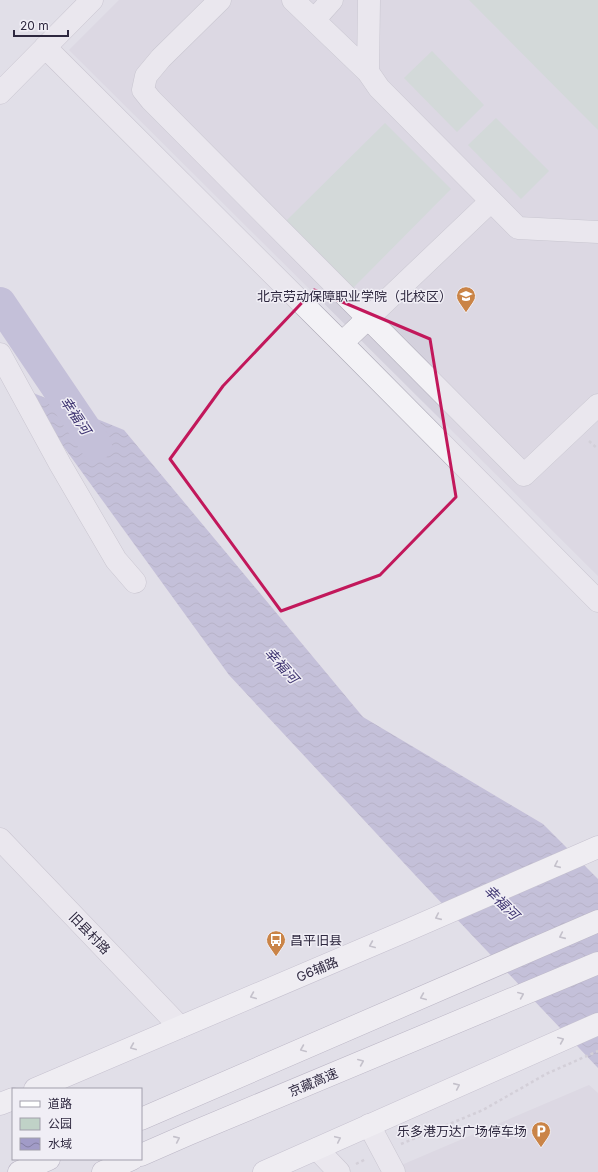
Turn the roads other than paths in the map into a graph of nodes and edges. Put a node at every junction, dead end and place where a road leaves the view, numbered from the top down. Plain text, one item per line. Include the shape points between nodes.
1 (92, 0) edge
2 (220, 0) edge
3 (293, 0) edge
4 (332, 0) edge
5 (369, 0) edge
6 (314, 20) junction
7 (45, 47) junction
8 (368, 72) junction
9 (0, 93) edge
10 (491, 201) junction
11 (598, 232) edge
12 (368, 318) junction
13 (342, 343) junction
14 (0, 354) edge
15 (598, 405) edge
16 (135, 582) dead end
17 (598, 601) edge
18 (0, 839) edge
19 (595, 848) edge
20 (598, 921) edge
21 (598, 963) edge
22 (598, 1024) edge
23 (180, 1027) junction
24 (37, 1088) edge
25 (12, 1099) edge
26 (0, 1104) edge
27 (142, 1119) edge
28 (369, 1125) junction
29 (317, 1149) junction
30 (142, 1155) edge
31 (47, 1160) edge
32 (130, 1160) edge
33 (19, 1172) edge
34 (103, 1172) edge
35 (264, 1172) edge
36 (338, 1172) edge
37 (394, 1172) edge

1 - 7 street
2 - 12 street via 161,58 146,76 143,90 150,100
3 - 6 street
4 - 6 street
5 - 8 street
6 - 8 street
7 - 9 street
7 - 13 street
8 - 10 street via 379,88
10 - 11 street via 518,228
10 - 12 street
12 - 13 street
12 - 15 street via 524,475
13 - 17 street
14 - 16 street via 116,560
18 - 23 street, 旧县村路
19 -> 23 main road, G6辅路
20 -> 27 main road
30 -> 21 main road, 京藏高速
28 -> 22 main road
23 -> 24 main road, G6辅路
25 - 26 main road
29 -> 28 main road
28 - 37 street
29 - 35 main road
29 - 36 street
31 - 33 main road
32 - 34 main road

